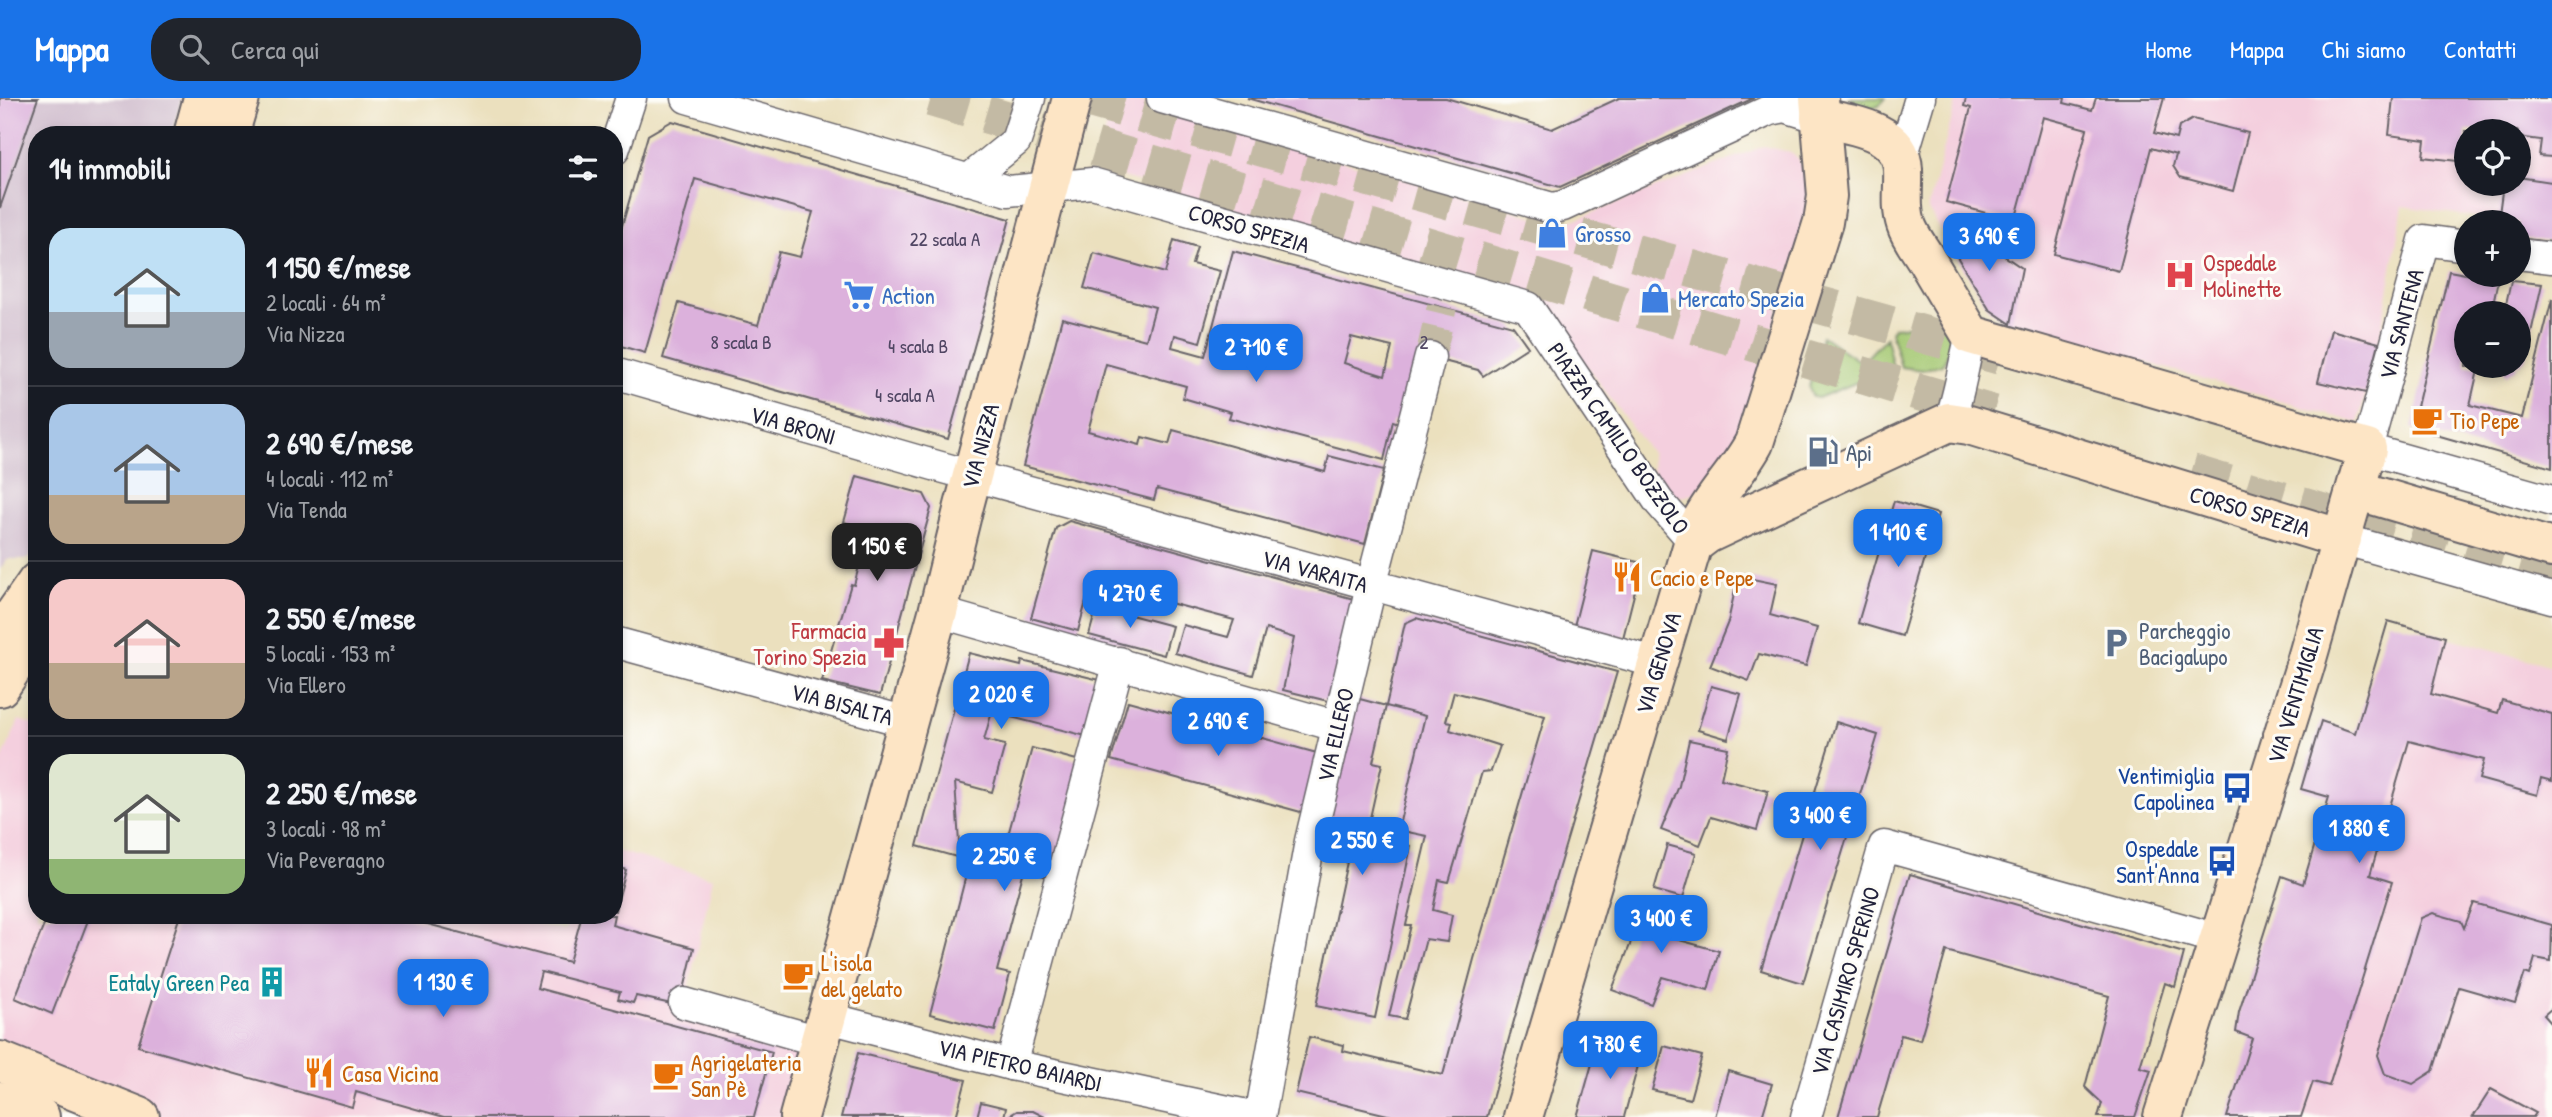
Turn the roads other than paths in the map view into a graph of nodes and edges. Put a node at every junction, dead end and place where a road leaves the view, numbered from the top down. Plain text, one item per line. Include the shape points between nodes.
1 (203, 98) edge
2 (240, 98) edge
3 (631, 98) edge
4 (687, 98) edge
5 (1030, 98) edge
6 (1072, 98) edge
7 (1162, 98) edge
8 (1920, 98) edge
9 (1819, 108) edge
10 (195, 126) edge
11 (232, 126) edge
12 (622, 126) edge
13 (1902, 158) junction
14 (968, 180) junction
15 (1049, 186) junction
16 (2454, 244) edge
17 (2531, 256) edge
18 (2552, 258) edge
19 (1528, 307) joint
20 (1971, 335) junction
21 (1430, 357) tunnel mouth
22 (623, 376) edge
23 (1949, 422) junction
24 (2367, 449) junction
25 (972, 476) junction
26 (2356, 490) junction
27 (2552, 501) edge
28 (2342, 539) junction
29 (1695, 543) junction
30 (2552, 548) edge
31 (1371, 586) junction
32 (28, 595) edge
33 (2552, 598) edge
34 (939, 612) junction
35 (0, 635) edge
36 (623, 644) edge
37 (28, 645) edge
38 (1119, 662) junction
39 (1658, 663) junction
40 (0, 687) edge
41 (907, 722) junction
42 (1336, 726) junction
43 (2218, 939) junction
44 (684, 1003) dead end
45 (822, 1029) junction
46 (0, 1061) edge
47 (1011, 1065) junction
48 (0, 1101) edge
49 (40, 1117) edge
50 (140, 1117) edge
51 (799, 1117) edge
52 (1258, 1117) edge
53 (1523, 1117) edge
54 (1806, 1117) edge
55 (2163, 1117) edge

1 - 10 street
2 - 11 street
3 - 12 street
4 - 14 street, CORSO SPEZIA
5 - 14 street via 1016,141
6 - 15 street, VIA NIZZA
7 - 9 street via 1552,208 1770,110
8 - 13 street
9 - 13 street via 1878,134
9 - 29 street, VIA GENOVA via 1827,196 1820,233 1754,443 1706,511
13 - 20 street via 1906,226
14 - 15 street, CORSO SPEZIA via 1008,191
15 - 19 street, CORSO SPEZIA via 1092,183 1445,296
15 - 25 street, VIA NIZZA
16 - 24 street, VIA SANTENA via 2424,240
17 - 18 street
19 - 29 street, PIAZZA CAMILLO BOZZOLO via 1659,502
20 - 23 street
20 - 24 street
21 - 31 street, VIA ELLERO
22 - 25 street, VIA BRONI
23 - 28 street, CORSO SPEZIA
23 - 29 street, PIAZZA CAMILLO BOZZOLO
24 - 26 street, VIA VENTIMIGLIA
24 - 27 street
25 - 31 street, VIA VARAITA
25 - 34 street, VIA NIZZA
26 - 28 street, VIA VENTIMIGLIA
26 - 30 street
28 - 33 street, CORSO SPEZIA
28 - 43 street, VIA VENTIMIGLIA
29 - 39 street, VIA GENOVA
31 - 39 street, VIA VARAITA
31 - 42 street, VIA ELLERO
32 - 35 street
34 - 38 street
34 - 41 street, VIA NIZZA
36 - 41 street, VIA BISALTA
37 - 40 street
38 - 42 street
38 - 47 street
39 - 53 street, VIA GENOVA
41 - 45 street, VIA NIZZA
42 - 52 street, VIA ELLERO
43 - 54 street, VIA CASIMIRO SPERINO via 1884,846
43 - 55 street, VIA VENTIMIGLIA
44 - 45 street, VIA PIETRO BAIARDI
45 - 47 street, VIA PIETRO BAIARDI
45 - 51 street, VIA NIZZA
46 - 50 street
47 - 52 street, VIA PIETRO BAIARDI
48 - 49 street

